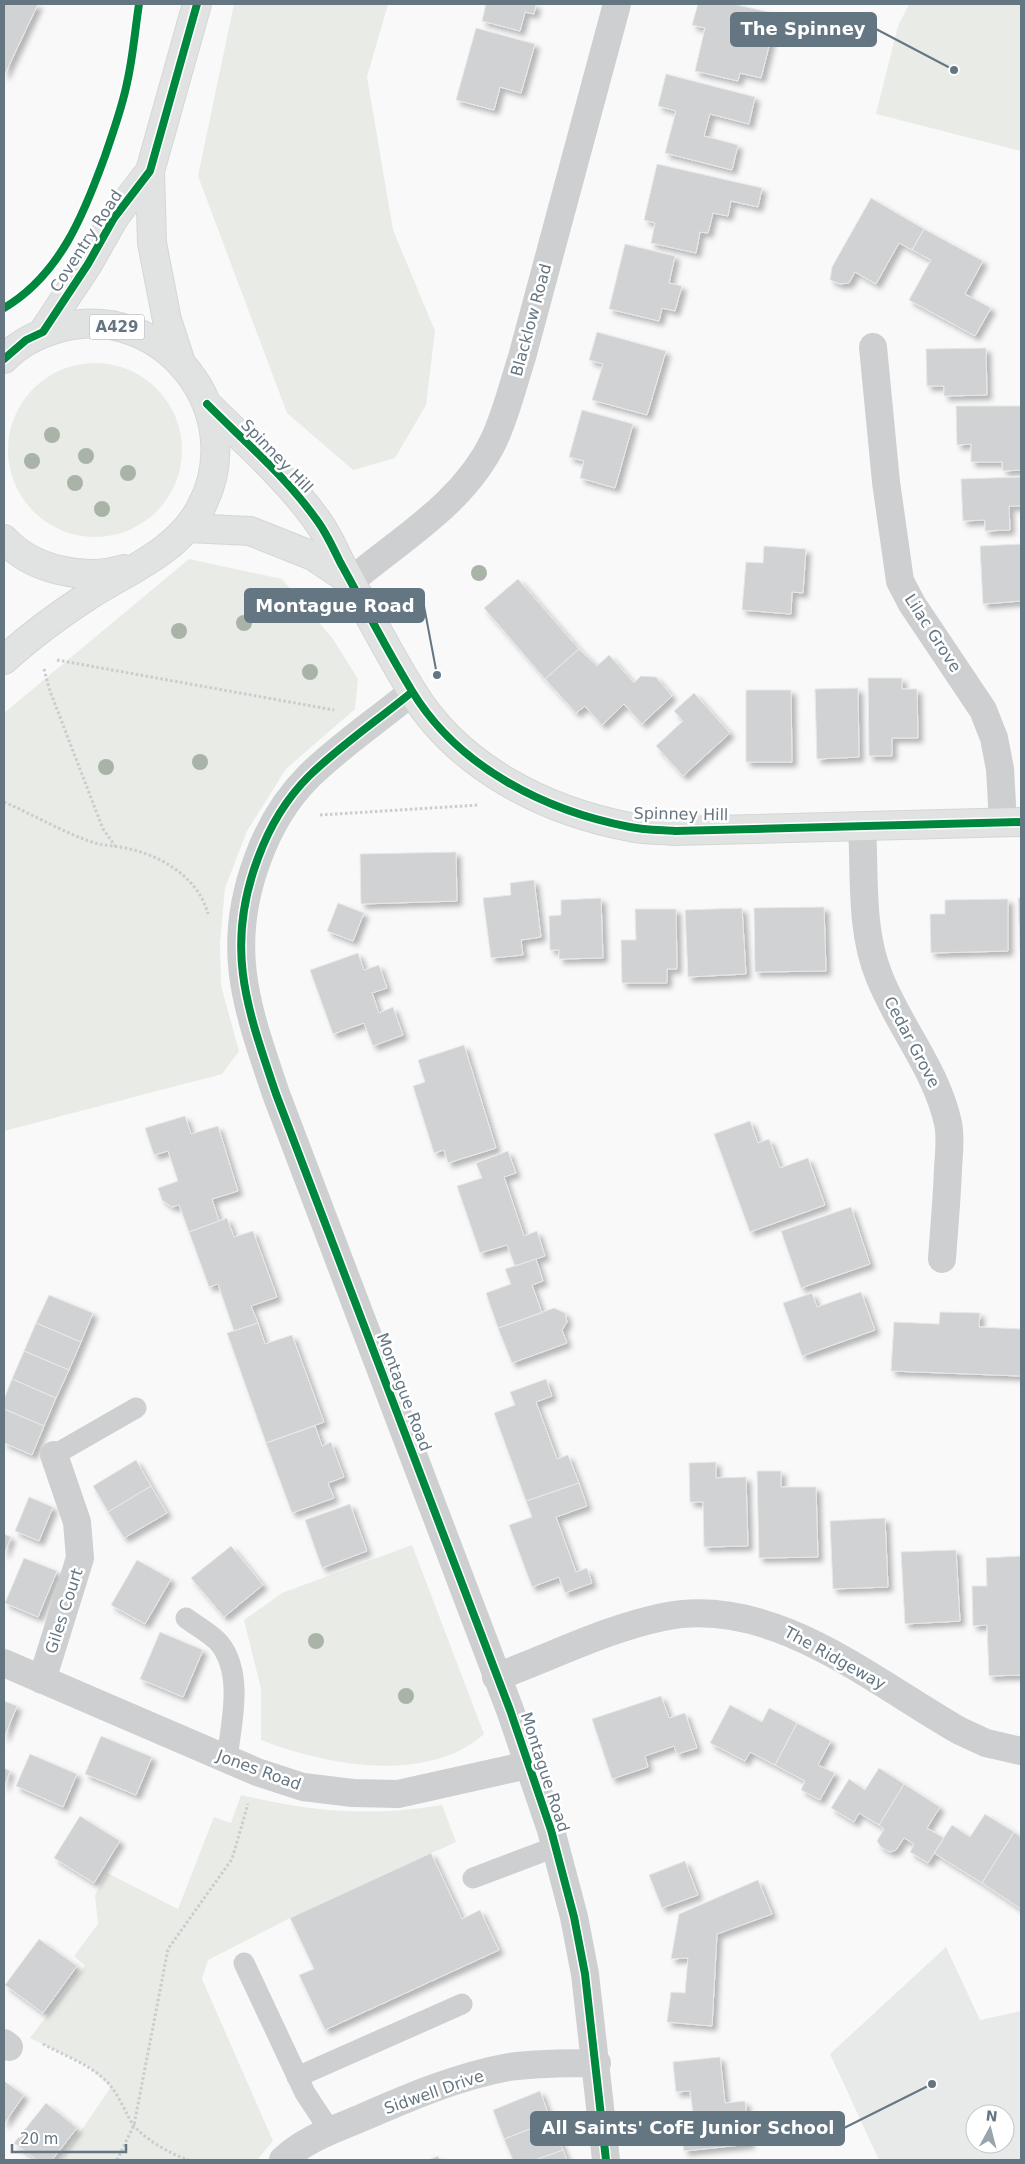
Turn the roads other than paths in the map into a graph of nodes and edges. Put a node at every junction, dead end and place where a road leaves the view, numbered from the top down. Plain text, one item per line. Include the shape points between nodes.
1 (197, 4) edge
2 (617, 4) edge
3 (150, 171) junction
4 (43, 332) junction
5 (873, 347) dead end
6 (6, 354) edge
7 (181, 363) junction
8 (207, 404) junction
9 (188, 528) junction
10 (4, 539) edge
11 (140, 564) junction
12 (351, 581) junction
13 (4, 660) edge
14 (412, 692) junction
15 (1012, 822) edge
16 (862, 826) junction
17 (942, 1259) dead end
18 (136, 1408) dead end
19 (54, 1455) joint
20 (186, 1618) dead end
21 (4, 1663) edge
22 (496, 1678) junction
23 (42, 1680) junction
24 (1021, 1751) edge
25 (227, 1759) junction
26 (528, 1765) junction
27 (555, 1847) junction
28 (473, 1878) dead end
29 (244, 1963) dead end
30 (462, 2004) dead end
31 (597, 2063) junction
32 (297, 2076) junction
33 (330, 2132) junction
34 (283, 2160) edge
35 (606, 2160) edge

1 - 3 main road, Coventry Road
2 - 12 street, Blacklow Road via 522,357 493,442 449,502
3 - 4 main road, Coventry Road via 114,218
3 - 7 main road, Coventry Road via 152,243 167,320
4 - 6 main road, Coventry Road / A429
4 - 7 main road, Coventry Road / A429 via 72,324 102,324 131,330 158,344
5 - 15 street, Lilac Grove via 886,482 900,581 983,710 994,738
7 - 8 main road, Coventry Road / A429
8 - 9 main road, Coventry Road / A429 via 214,433 214,468 209,489
8 - 12 main road, Spinney Hill via 290,487 317,520
9 - 11 main road, Coventry Road / A429 via 169,546
9 - 12 main road, Spinney Hill via 250,531 313,556
10 - 11 main road, Coventry Road / A429 via 31,560 59,570 89,574
11 - 13 main road, Coventry Road via 87,597
12 - 14 main road, Spinney Hill
14 - 16 main road, Spinney Hill via 440,728 478,763 523,791 569,812 632,828 675,831
14 - 22 street, Montague Road via 309,776 277,816 266,837 243,905 241,963 257,1038 276,1094
15 - 16 main road, Spinney Hill
16 - 17 street, Cedar Grove via 868,933 873,959 885,991 928,1069 948,1125
18 - 19 lane
19 - 23 street, Giles Court via 77,1522 80,1558
20 - 25 lane via 220,1644 230,1662 234,1697
21 - 23 street, Jones Road
22 - 24 street, The Ridgeway via 622,1628 665,1616 724,1614 750,1618 792,1633 960,1731 986,1743
22 - 26 street, Montague Road
23 - 25 street, Jones Road
25 - 26 street, Jones Road via 303,1787 398,1794
26 - 27 street, Montague Road
27 - 28 lane
27 - 31 street, Montague Road via 574,1917
29 - 32 lane
30 - 32 lane
31 - 33 street, Sidwell Drive via 510,2067 459,2080
31 - 35 street, Montague Road
32 - 33 lane
33 - 34 street, Sidwell Drive via 297,2147

